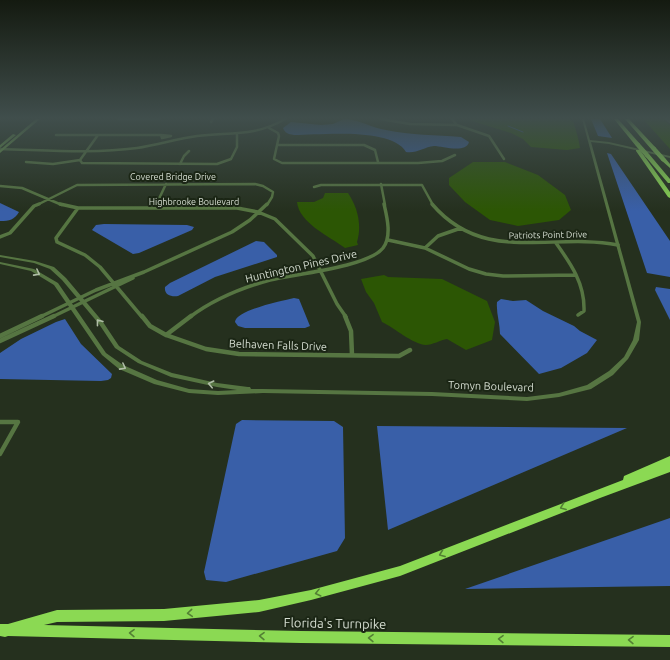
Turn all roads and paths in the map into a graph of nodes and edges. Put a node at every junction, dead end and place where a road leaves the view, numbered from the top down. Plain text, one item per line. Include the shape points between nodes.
1 (86, 150) edge
2 (236, 150) edge
3 (277, 150) edge
4 (375, 150) edge
5 (498, 150) edge
6 (592, 150) edge
7 (639, 150) edge
8 (640, 150) edge
9 (641, 150) edge
10 (655, 150) edge
11 (189, 152) dead end
12 (455, 155) dead end
13 (670, 157) edge
14 (504, 159) dead end
15 (80, 160) junction
16 (26, 162) dead end
17 (378, 162) junction
18 (180, 164) junction
19 (670, 167) edge
20 (670, 182) edge
21 (166, 184) junction
22 (381, 184) junction
23 (0, 186) edge
24 (314, 187) dead end
25 (670, 195) edge
26 (47, 199) junction
27 (78, 208) junction
28 (154, 208) junction
29 (258, 212) junction
30 (461, 228) junction
31 (0, 237) edge
32 (388, 240) junction
33 (556, 243) junction
34 (618, 245) junction
35 (425, 248) junction
36 (0, 256) edge
37 (0, 263) edge
38 (321, 270) junction
39 (144, 272) junction
40 (576, 275) junction
41 (114, 282) junction
42 (117, 287) junction
43 (96, 290) junction
44 (100, 294) junction
45 (81, 300) junction
46 (71, 305) junction
47 (578, 315) dead end
48 (166, 335) junction
49 (0, 339) edge
50 (410, 350) dead end
51 (352, 356) junction
52 (263, 391) junction
53 (0, 422) edge
54 (0, 454) edge
55 (670, 460) edge
56 (670, 468) edge
57 (600, 493) junction
58 (3, 630) edge
59 (670, 641) edge

1 - 15 street
2 - 18 street via 231,159 217,164
3 - 17 street via 274,159 282,163
4 - 17 street
5 - 14 street
6 - 34 street, Tomyn Boulevard
7 - 25 highway
8 - 20 highway, bridge
9 - 13 street
10 - 19 highway, bridge
11 - 18 street
12 - 17 street via 446,160 429,162
15 - 16 street via 58,164
15 - 18 street via 88,164
21 - 26 street, Covered Bridge Drive via 77,184
21 - 28 street
21 - 29 street, Covered Bridge Drive via 263,186 273,192 273,197
22 - 24 street
22 - 30 street, Patriots Point Drive via 422,185 433,204
22 - 32 street
23 - 26 street, Highbrooke Boulevard via 22,188
26 - 27 street, Highbrooke Boulevard
26 - 31 street, Covered Bridge Drive via 31,209 10,233
27 - 28 street, Highbrooke Boulevard
27 - 41 street, Belhaven Falls Drive via 56,238 57,242 85,255
28 - 29 street, Highbrooke Boulevard via 237,208
29 - 38 street, Highbrooke Boulevard via 275,219 313,256
29 - 39 street via 232,232
30 - 33 street, Patriots Point Drive via 499,242
30 - 35 street via 438,236
32 - 35 street
32 - 38 street, Huntington Pines Drive via 383,249 374,256 360,262
33 - 34 street, Patriots Point Drive via 590,241
33 - 40 street
34 - 52 street, Tomyn Boulevard via 639,322 636,340 626,358 616,368 589,387 527,399 432,394
35 - 40 street via 469,269 486,274
36 - 45 street, Tomyn Boulevard via 35,262 52,268
37 -> 46 street, Tomyn Boulevard via 32,270 43,276 56,284
38 - 48 street, Huntington Pines Drive via 269,280 241,289 194,314
38 - 51 street, Highbrooke Boulevard via 347,319 351,331
39 - 41 street
39 - 42 street
40 - 47 street via 586,301 584,311
41 - 42 street, Belhaven Falls Drive
41 - 43 street
42 - 44 street
42 - 48 street, Belhaven Falls Drive via 150,326
43 - 44 street
43 - 45 street
44 - 45 street
45 - 46 street
52 -> 45 street, Tomyn Boulevard via 171,375 140,362 117,347
46 - 49 street
46 -> 52 street, Tomyn Boulevard via 104,354 121,367 156,382 189,391
48 - 51 street, Belhaven Falls Drive via 206,349 239,354
50 - 51 street, Belhaven Falls Drive via 399,356
53 - 54 street via 18,422
55 - 57 highway
56 - 57 highway
57 -> 58 highway via 400,571 311,595 259,606 164,615 57,616
59 -> 58 highway, Florida's Turnpike via 301,637

